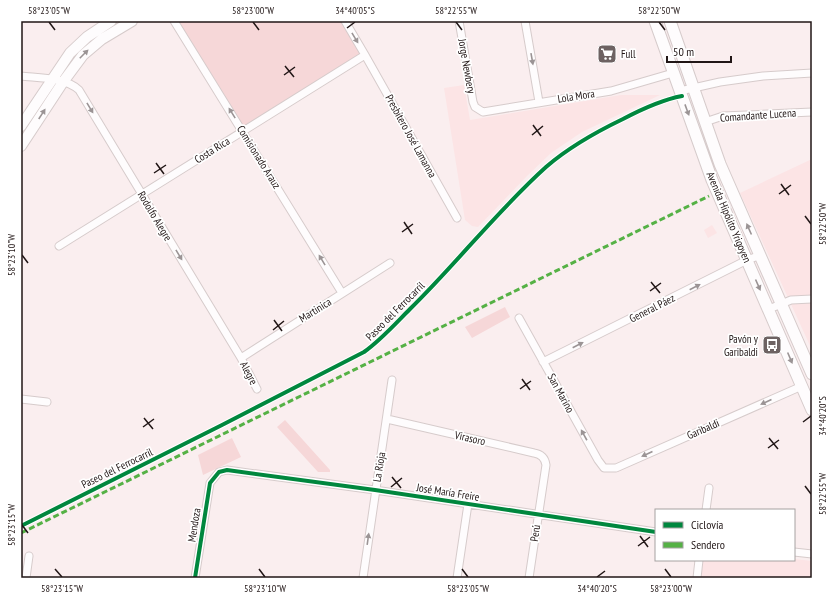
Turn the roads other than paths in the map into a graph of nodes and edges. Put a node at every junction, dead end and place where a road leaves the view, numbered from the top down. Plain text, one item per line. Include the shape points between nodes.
1 (112, 21) edge
2 (132, 21) edge
3 (174, 21) edge
4 (345, 21) edge
5 (459, 21) edge
6 (524, 21) edge
7 (654, 21) edge
8 (670, 21) edge
9 (112, 33) junction
10 (366, 55) junction
11 (673, 73) junction
12 (812, 73) edge
13 (21, 76) edge
14 (51, 80) junction
15 (63, 82) junction
16 (693, 88) junction
17 (680, 91) junction
18 (539, 102) junction
19 (478, 110) joint
20 (812, 112) edge
21 (705, 122) junction
22 (21, 126) edge
23 (243, 131) junction
24 (21, 146) edge
25 (141, 194) junction
26 (457, 218) dead end
27 (59, 246) dead end
28 (761, 255) junction
29 (747, 260) junction
30 (390, 263) dead end
31 (342, 293) junction
32 (812, 299) edge
33 (782, 303) junction
34 (769, 309) junction
35 (519, 318) dead end
36 (241, 358) junction
37 (544, 362) junction
38 (812, 374) edge
39 (392, 380) dead end
40 (802, 386) junction
41 (258, 389) dead end
42 (21, 399) edge
43 (48, 402) dead end
44 (812, 410) edge
45 (387, 419) junction
46 (546, 465) joint
47 (604, 468) joint
48 (214, 477) joint
49 (709, 488) dead end
50 (376, 490) junction
51 (468, 504) junction
52 (706, 509) edge
53 (538, 515) junction
54 (655, 532) edge
55 (795, 552) edge
56 (812, 554) edge
57 (29, 556) dead end
58 (699, 561) edge
59 (26, 578) edge
60 (195, 578) edge
61 (363, 578) edge
62 (457, 578) edge
63 (529, 578) edge
64 (697, 578) edge

1 - 9 street
1 - 14 main road via 78,45
2 - 9 main road
23 -> 3 street, Comisionado Arauz
4 -> 10 street, Presbítero José Lamanna
5 - 19 street, Jorge Newbery via 473,102
6 -> 18 street
7 - 11 main road, Avenida Hipólito Yrigoyen
8 - 16 main road, Avenida Hipólito Yrigoyen
15 -> 9 main road via 83,55
10 - 23 street, Costa Rica
10 - 26 street, Presbítero José Lamanna
11 - 17 main road, Avenida Hipólito Yrigoyen
11 - 18 street, Lola Mora via 611,90
12 - 16 street via 763,76
13 - 14 street
14 - 15 street
14 - 22 main road
24 -> 15 main road
15 -> 25 street, Rodolfo Alegre via 79,90
16 - 17 street
16 - 21 main road, Avenida Hipólito Yrigoyen
17 -> 29 main road, Avenida Hipólito Yrigoyen via 708,168
18 - 19 street, Lola Mora via 487,112
20 - 21 street, Comandante Lucena via 723,116
28 -> 21 main road, Avenida Hipólito Yrigoyen via 720,164
23 - 25 street, Costa Rica
31 -> 23 street, Comisionado Arauz
25 - 27 street, Costa Rica
25 -> 36 street, Rodolfo Alegre
28 - 29 street, General Páez
28 - 33 main road, Avenida Hipólito Yrigoyen
29 -> 34 main road, Avenida Hipólito Yrigoyen
37 -> 29 street, General Páez
30 - 31 street, Martinica
31 - 36 street, Martinica
32 - 33 street
33 - 34 street
33 - 38 main road, Avenida Hipólito Yrigoyen
34 -> 40 main road, Avenida Hipólito Yrigoyen
35 - 37 street, San Marino
36 - 41 street, Alegre
47 -> 37 street, San Marino
39 - 45 street, La Rioja
40 - 44 main road, Avenida Hipólito Yrigoyen
40 -> 47 street, Garibaldi via 616,468
42 - 43 street
45 - 46 street, Virasoro via 539,454
45 - 50 street, La Rioja
46 - 53 street, Perú
48 - 50 street, José María Freire via 219,472 227,470
48 - 60 street, Mendoza via 210,483
49 - 52 street
50 - 51 street, José María Freire
61 -> 50 street, La Rioja
51 - 53 street, José María Freire
51 - 62 street
53 - 54 street, José María Freire
53 - 63 street, Perú
55 - 56 street
57 - 59 street
58 - 64 street

